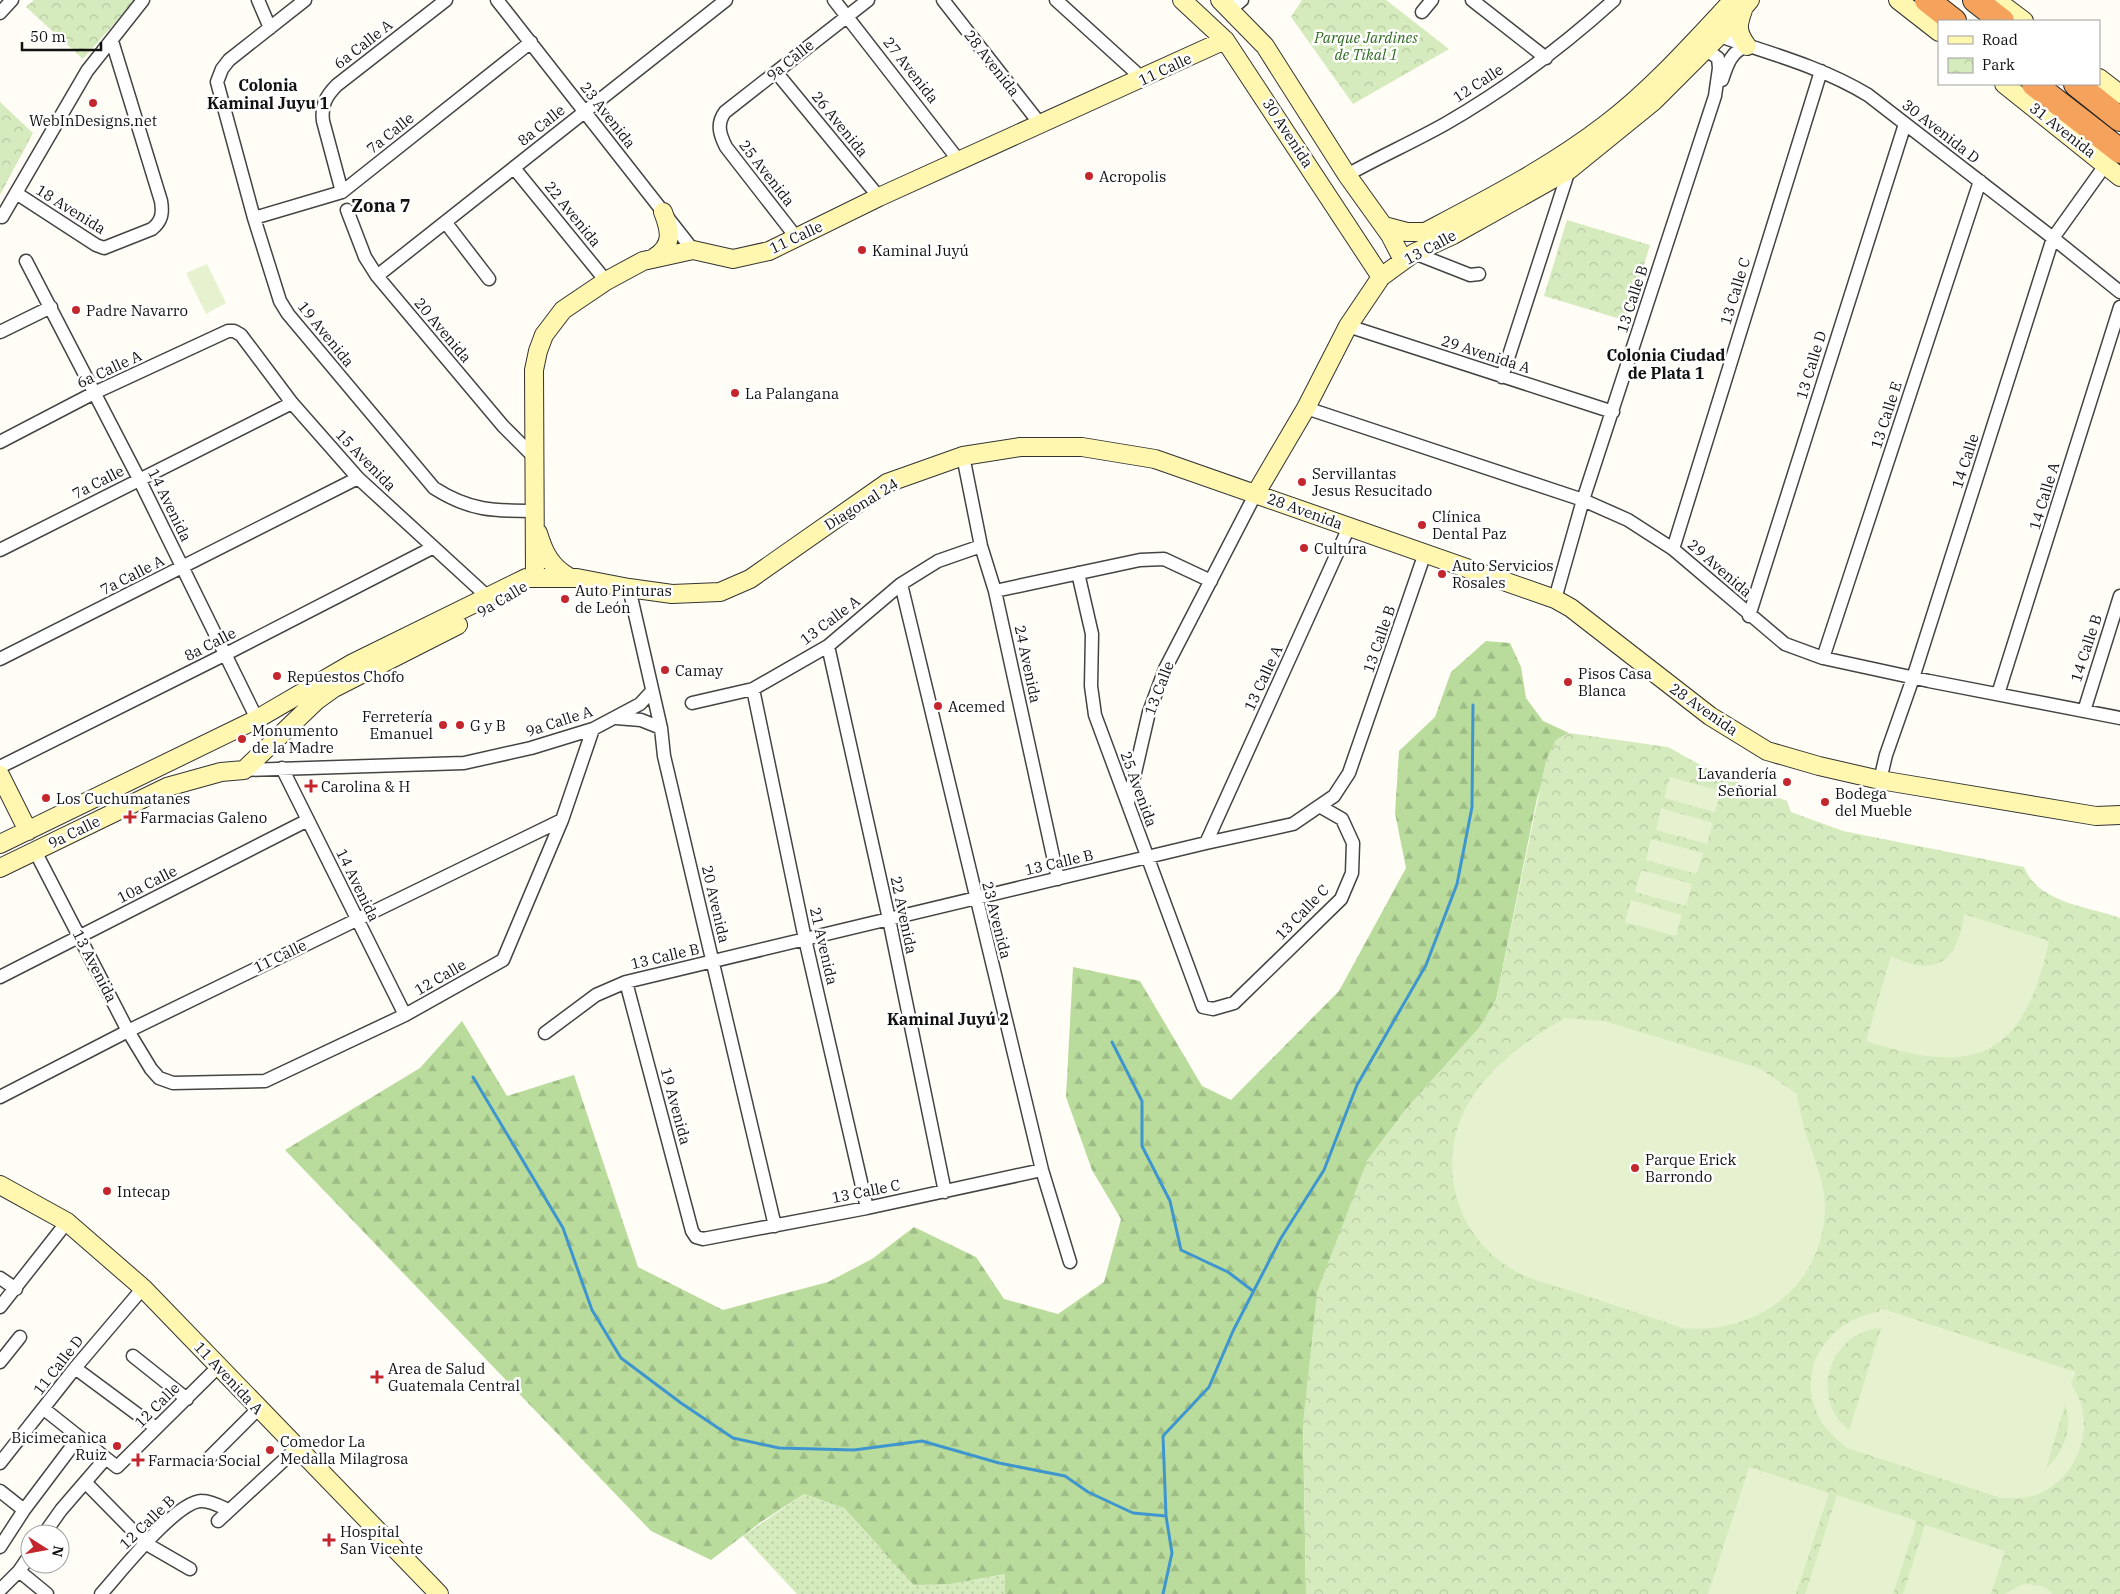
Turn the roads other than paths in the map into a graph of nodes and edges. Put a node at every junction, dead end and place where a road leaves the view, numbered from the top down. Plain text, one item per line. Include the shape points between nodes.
1 (12, 0) edge
2 (144, 0) edge
3 (258, 0) edge
4 (305, 0) edge
5 (446, 0) edge
6 (497, 0) edge
7 (726, 0) edge
8 (834, 0) edge
9 (868, 0) edge
10 (943, 0) edge
11 (1056, 0) edge
12 (1182, 0) edge
13 (1432, 0) edge
14 (1472, 0) edge
15 (1614, 0) edge
16 (1898, 0) edge
17 (1927, 0) edge
18 (1975, 0) edge
19 (1742, 2) edge
20 (1231, 3) edge
21 (1422, 12) dead end
22 (0, 13) edge
23 (847, 15) junction
24 (2001, 15) edge
25 (1953, 20) edge
26 (2020, 20) edge
27 (270, 28) junction
28 (1938, 31) edge
29 (1719, 36) junction
30 (1225, 40) junction
31 (112, 41) junction
32 (530, 42) junction
33 (1747, 46) junction
34 (1706, 49) junction
35 (1546, 58) junction
36 (1274, 61) junction
37 (1820, 71) junction
38 (776, 72) junction
39 (1143, 79) junction
40 (2100, 79) edge
41 (1253, 80) junction
42 (2005, 85) edge
43 (2035, 85) edge
44 (2077, 85) edge
45 (2120, 94) edge
46 (1715, 96) junction
47 (584, 111) junction
48 (2120, 119) edge
49 (1905, 124) junction
50 (1041, 125) junction
51 (720, 126) joint
52 (2113, 157) edge
53 (960, 162) junction
54 (514, 168) junction
55 (1569, 170) junction
56 (1347, 176) junction
57 (2120, 177) edge
58 (1980, 181) junction
59 (342, 192) junction
60 (16, 193) junction
61 (879, 197) junction
62 (347, 210) dead end
63 (663, 212) junction
64 (2, 217) dead end
65 (254, 218) junction
66 (446, 222) junction
67 (1387, 230) junction
68 (796, 237) junction
69 (2053, 238) junction
70 (1440, 240) junction
71 (693, 250) junction
72 (655, 257) junction
73 (1408, 257) junction
74 (26, 261) dead end
75 (1479, 274) dead end
76 (377, 276) junction
77 (1381, 277) junction
78 (489, 279) dead end
79 (606, 281) junction
80 (2120, 292) edge
81 (51, 307) junction
82 (2120, 307) edge
83 (1348, 326) junction
84 (234, 331) joint
85 (0, 332) edge
86 (1502, 377) junction
87 (94, 393) junction
88 (292, 403) junction
89 (1306, 408) junction
90 (1613, 412) junction
91 (0, 442) edge
92 (963, 456) junction
93 (534, 457) junction
94 (358, 478) junction
95 (139, 479) junction
96 (1256, 493) junction
97 (1583, 500) junction
98 (534, 516) junction
99 (1349, 527) junction
100 (980, 546) junction
101 (432, 548) junction
102 (1672, 549) junction
103 (0, 550) edge
104 (1425, 554) junction
105 (182, 568) junction
106 (1078, 573) junction
107 (569, 577) junction
108 (535, 578) junction
109 (1211, 581) junction
110 (901, 584) junction
111 (629, 588) junction
112 (995, 592) junction
113 (2120, 596) edge
114 (488, 598) junction
115 (1555, 599) junction
116 (1749, 616) junction
117 (828, 646) junction
118 (226, 654) junction
119 (1823, 658) junction
120 (0, 659) edge
121 (1913, 678) junction
122 (753, 689) junction
123 (652, 691) junction
124 (1998, 694) junction
125 (692, 703) dead end
126 (2084, 711) junction
127 (614, 718) junction
128 (2120, 718) edge
129 (257, 719) junction
130 (660, 728) junction
131 (593, 729) junction
132 (212, 741) junction
133 (0, 767) edge
134 (282, 768) junction
135 (244, 770) junction
136 (221, 772) junction
137 (0, 775) edge
138 (1880, 780) junction
139 (1128, 803) junction
140 (1321, 807) junction
141 (2120, 815) edge
142 (2096, 816) junction
143 (308, 820) junction
144 (562, 820) junction
145 (2120, 826) edge
146 (28, 831) junction
147 (1206, 843) junction
148 (0, 844) edge
149 (35, 850) junction
150 (1146, 858) junction
151 (0, 868) edge
152 (1058, 879) junction
153 (975, 899) junction
154 (356, 919) junction
155 (889, 920) junction
156 (80, 937) junction
157 (805, 940) junction
158 (713, 961) junction
159 (0, 977) edge
160 (626, 982) junction
161 (1203, 1007) joint
162 (405, 1015) junction
163 (128, 1030) junction
164 (545, 1033) dead end
165 (159, 1078) joint
166 (0, 1097) edge
167 (1042, 1170) junction
168 (0, 1185) edge
169 (944, 1192) junction
170 (867, 1208) junction
171 (67, 1222) junction
172 (775, 1226) junction
173 (696, 1237) joint
174 (1070, 1262) dead end
175 (0, 1278) edge
176 (16, 1288) junction
177 (143, 1288) junction
178 (0, 1307) edge
179 (20, 1337) dead end
180 (133, 1356) dead end
181 (0, 1362) edge
182 (219, 1366) junction
183 (75, 1368) junction
184 (187, 1399) junction
185 (258, 1408) junction
186 (44, 1409) junction
187 (156, 1428) junction
188 (79, 1437) junction
189 (297, 1448) junction
190 (105, 1459) junction
191 (208, 1460) dead end
192 (0, 1463) edge
193 (85, 1482) junction
194 (0, 1491) edge
195 (24, 1510) junction
196 (228, 1510) junction
197 (218, 1521) dead end
198 (52, 1524) edge
199 (146, 1543) junction
200 (0, 1547) edge
201 (190, 1569) dead end
202 (19, 1571) joint
203 (0, 1590) edge
204 (47, 1594) edge
205 (101, 1594) edge
206 (439, 1594) edge

1 - 22 street
2 - 31 street
3 - 27 street
4 - 27 street
5 - 59 street, 6a Calle A via 326,97 322,106 323,121
6 - 32 street, 23 Avenida
7 - 47 street, 8a Calle
8 - 23 street, 27 Avenida
9 - 23 street, 9a Calle
10 - 50 street, 28 Avenida
11 - 39 street
12 - 30 street, 30 Avenida
13 - 21 street
14 - 35 street
15 - 35 street, 12 Calle
16 - 28 street
17 - 25 highway
18 - 24 highway
19 - 29 street, 13 Calle
19 - 33 street via 1737,26
19 - 67 street, 13 Calle via 1605,125 1526,179 1425,232
20 - 36 street, 30 Avenida
23 - 38 street, 9a Calle
23 - 53 street, 27 Avenida
24 - 26 street
27 - 65 street, 19 Avenida via 229,60 220,72 217,86
29 - 33 street, 30 Avenida D
29 - 34 street, 13 Calle
30 - 39 street, 11 Calle
30 - 41 street, 30 Avenida
31 - 60 street via 66,103
31 - 60 street, 18 Avenida via 161,201 162,218 152,229 104,248 96,246
32 - 47 street, 23 Avenida
32 - 59 street, 7a Calle
33 - 37 street, 30 Avenida D
33 - 46 street, 13 Calle B via 1733,54
34 - 46 street, 13 Calle B via 1718,58
34 - 55 street, 13 Calle via 1654,102
35 - 56 street, 12 Calle via 1446,123
36 - 41 street via 1269,80 1263,83
36 - 56 street, 30 Avenida
37 - 49 street, 30 Avenida D via 1868,95
37 - 102 street, 13 Calle C
38 - 51 street, 9a Calle via 725,112
38 - 61 street, 26 Avenida
39 - 50 street, 11 Calle
40 - 45 street
41 - 77 street, 30 Avenida
42 - 52 street, 31 Avenida
43 - 52 highway
44 - 48 highway
46 - 90 street, 13 Calle B
47 - 54 street, 8a Calle
47 - 63 street, 23 Avenida
49 - 58 street, 30 Avenida D
49 - 116 street, 13 Calle D
50 - 53 street, 11 Calle
51 - 68 street, 25 Avenida via 720,136 726,147
52 - 57 street, 31 Avenida
52 - 69 street, 14 Calle
53 - 61 street, 11 Calle
54 - 66 street, 8a Calle
54 - 79 street, 22 Avenida
55 - 70 street, 13 Calle
55 - 86 street
56 - 67 street, 30 Avenida
58 - 69 street, 30 Avenida D
58 - 119 street, 13 Calle E
59 - 65 street, 7a Calle
60 - 64 street
61 - 68 street, 11 Calle
62 - 76 street, 20 Avenida via 365,257
63 - 71 street, 23 Avenida
63 - 72 street via 670,238 665,249
65 - 98 street, 19 Avenida via 282,306 430,484 452,499 477,509
66 - 76 street, 8a Calle
66 - 78 street
67 - 70 street via 1400,240
67 - 73 street, 30 Avenida
68 - 71 street, 11 Calle via 769,251 733,259
69 - 80 street, 30 Avenida D
69 - 121 street, 14 Calle
70 - 73 street, 13 Calle
71 - 72 street, 11 Calle
72 - 79 street, 11 Calle
73 - 75 street via 1470,275
73 - 77 street, 13 Calle
74 - 81 street, 14 Avenida
76 - 93 street, 20 Avenida via 502,426
77 - 83 street, 13 Calle
79 - 93 street, 11 Calle via 562,310 541,343 533,380
81 - 85 street
81 - 87 street, 14 Avenida
82 - 124 street, 14 Calle A
83 - 86 street, 29 Avenida A
83 - 89 street, 13 Calle
84 - 87 street, 6a Calle A
84 - 88 street, 15 Avenida via 241,335
86 - 90 street, 29 Avenida A
87 - 91 street, 6a Calle A
87 - 95 street, 14 Avenida
88 - 94 street, 15 Avenida
88 - 95 street, 7a Calle
89 - 96 street, 13 Calle
89 - 97 street, 29 Avenida
90 - 97 street, 13 Calle B
92 - 96 street, Diagonal 24 via 1020,447 1082,447 1155,459
92 - 100 street, 24 Avenida
92 - 111 street, Diagonal 24 via 887,483 758,574 720,592 672,594
93 - 98 street, 11 Calle
94 - 101 street, 15 Avenida
94 - 105 street, 7a Calle A
95 - 103 street, 7a Calle
95 - 105 street, 14 Avenida
96 - 99 street, 28 Avenida
96 - 109 street, 13 Calle
97 - 102 street, 29 Avenida via 1628,520
97 - 115 street, 13 Calle B
98 - 107 street, 11 Calle via 542,548 558,571
98 - 108 street, 11 Calle
99 - 104 street, 28 Avenida
99 - 147 street, 13 Calle A
100 - 110 street, 13 Calle A via 938,561
100 - 112 street, 24 Avenida
101 - 114 street, 15 Avenida
101 - 118 street, 8a Calle
102 - 116 street, 29 Avenida
104 - 115 street, 28 Avenida
104 - 140 street, 13 Calle B via 1349,773 1334,796
105 - 118 street, 14 Avenida
105 - 120 street, 7a Calle A
106 - 109 street via 1140,560 1164,559
106 - 112 street
106 - 139 street, 25 Avenida via 1092,634 1091,686 1095,715
107 - 108 street, Diagonal 24
107 - 111 street, Diagonal 24
108 - 114 street, 9a Calle via 526,578
108 - 135 street, 9a Calle via 494,606 402,656 334,688 316,701
109 - 139 street, 13 Calle via 1165,669 1149,712
110 - 117 street, 13 Calle A
110 - 153 street, 23 Avenida
111 - 123 street, 20 Avenida
112 - 152 street, 24 Avenida
113 - 126 street, 14 Calle B
114 - 129 street, 9a Calle via 353,663
115 - 138 street, 28 Avenida via 1710,716 1766,751
116 - 119 street, 29 Avenida via 1785,644
117 - 122 street, 13 Calle A
117 - 155 street, 22 Avenida
118 - 129 street, 14 Avenida
118 - 133 street, 8a Calle
119 - 121 street, 29 Avenida
121 - 124 street, 29 Avenida
121 - 138 street, 14 Calle
122 - 125 street, 13 Calle A
122 - 157 street, 21 Avenida
123 - 127 street, 9a Calle A via 640,704
123 - 130 street, 20 Avenida
124 - 126 street, 29 Avenida
126 - 128 street, 29 Avenida
127 - 130 street, 9a Calle A via 632,718
127 - 131 street, 9a Calle A
129 - 132 street, 9a Calle
130 - 158 street, 20 Avenida
131 - 134 street, 9a Calle A via 531,748 464,763
131 - 144 street, 12 Calle
132 - 136 street via 209,751 211,764
132 - 146 street, 9a Calle
134 - 135 street, 9a Calle A
134 - 143 street, 14 Avenida
135 - 136 street, 9a Calle
136 - 149 street, 9a Calle via 167,787
137 - 146 street
138 - 142 street, 28 Avenida
139 - 150 street, 25 Avenida
140 - 147 street, 13 Calle B via 1293,824
140 - 161 street, 13 Calle C via 1342,819 1354,843 1352,873 1341,899 1234,1002 1213,1009
141 - 142 street, 28 Avenida
142 - 145 street, 28 Avenida
143 - 154 street, 14 Avenida
143 - 156 street, 10a Calle
144 - 154 street, 11 Calle
144 - 162 street, 12 Calle via 503,960
146 - 148 street, 9a Calle
147 - 150 street, 13 Calle B
149 - 151 street, 9a Calle
149 - 156 street, 13 Avenida
150 - 152 street, 13 Calle B
150 - 161 street, 25 Avenida
152 - 153 street, 13 Calle B
153 - 155 street, 13 Calle B
153 - 167 street, 23 Avenida
154 - 162 street, 14 Avenida
154 - 163 street, 11 Calle
155 - 157 street, 13 Calle B
155 - 169 street, 22 Avenida
156 - 159 street, 10a Calle
156 - 163 street, 13 Avenida
157 - 158 street, 13 Calle B
157 - 170 street, 21 Avenida
158 - 160 street, 13 Calle B
158 - 172 street, 20 Avenida
160 - 164 street, 13 Calle B via 596,995
160 - 173 street, 19 Avenida
162 - 165 street, 12 Calle via 265,1081 173,1083
163 - 165 street, 13 Avenida
163 - 166 street, 11 Calle
167 - 169 street, 13 Calle C
167 - 174 street, 23 Avenida
168 - 171 street, 11 Avenida A
169 - 170 street, 13 Calle C
170 - 172 street, 13 Calle C
171 - 176 street
171 - 177 street, 11 Avenida A
172 - 173 street, 13 Calle C via 704,1239
175 - 176 street
176 - 178 street
177 - 182 street, 11 Avenida A
177 - 183 street, 11 Calle D
179 - 181 street
180 - 184 street
182 - 184 street, 12 Calle
182 - 185 street, 11 Avenida A
183 - 186 street, 11 Calle D
183 - 187 street
184 - 187 street, 12 Calle
185 - 189 street, 11 Avenida A
185 - 191 street
186 - 188 street
186 - 192 street, 11 Calle D
187 - 190 street, 12 Calle via 117,1467
188 - 190 street
188 - 195 street
189 - 196 street
189 - 206 street, 11 Avenida A
190 - 193 street
193 - 198 street
193 - 199 street
194 - 195 street
195 - 200 street
196 - 197 street
196 - 199 street, 12 Calle B via 210,1502 196,1502 187,1506
199 - 201 street
199 - 205 street, 12 Calle B
202 - 203 street
202 - 204 street

